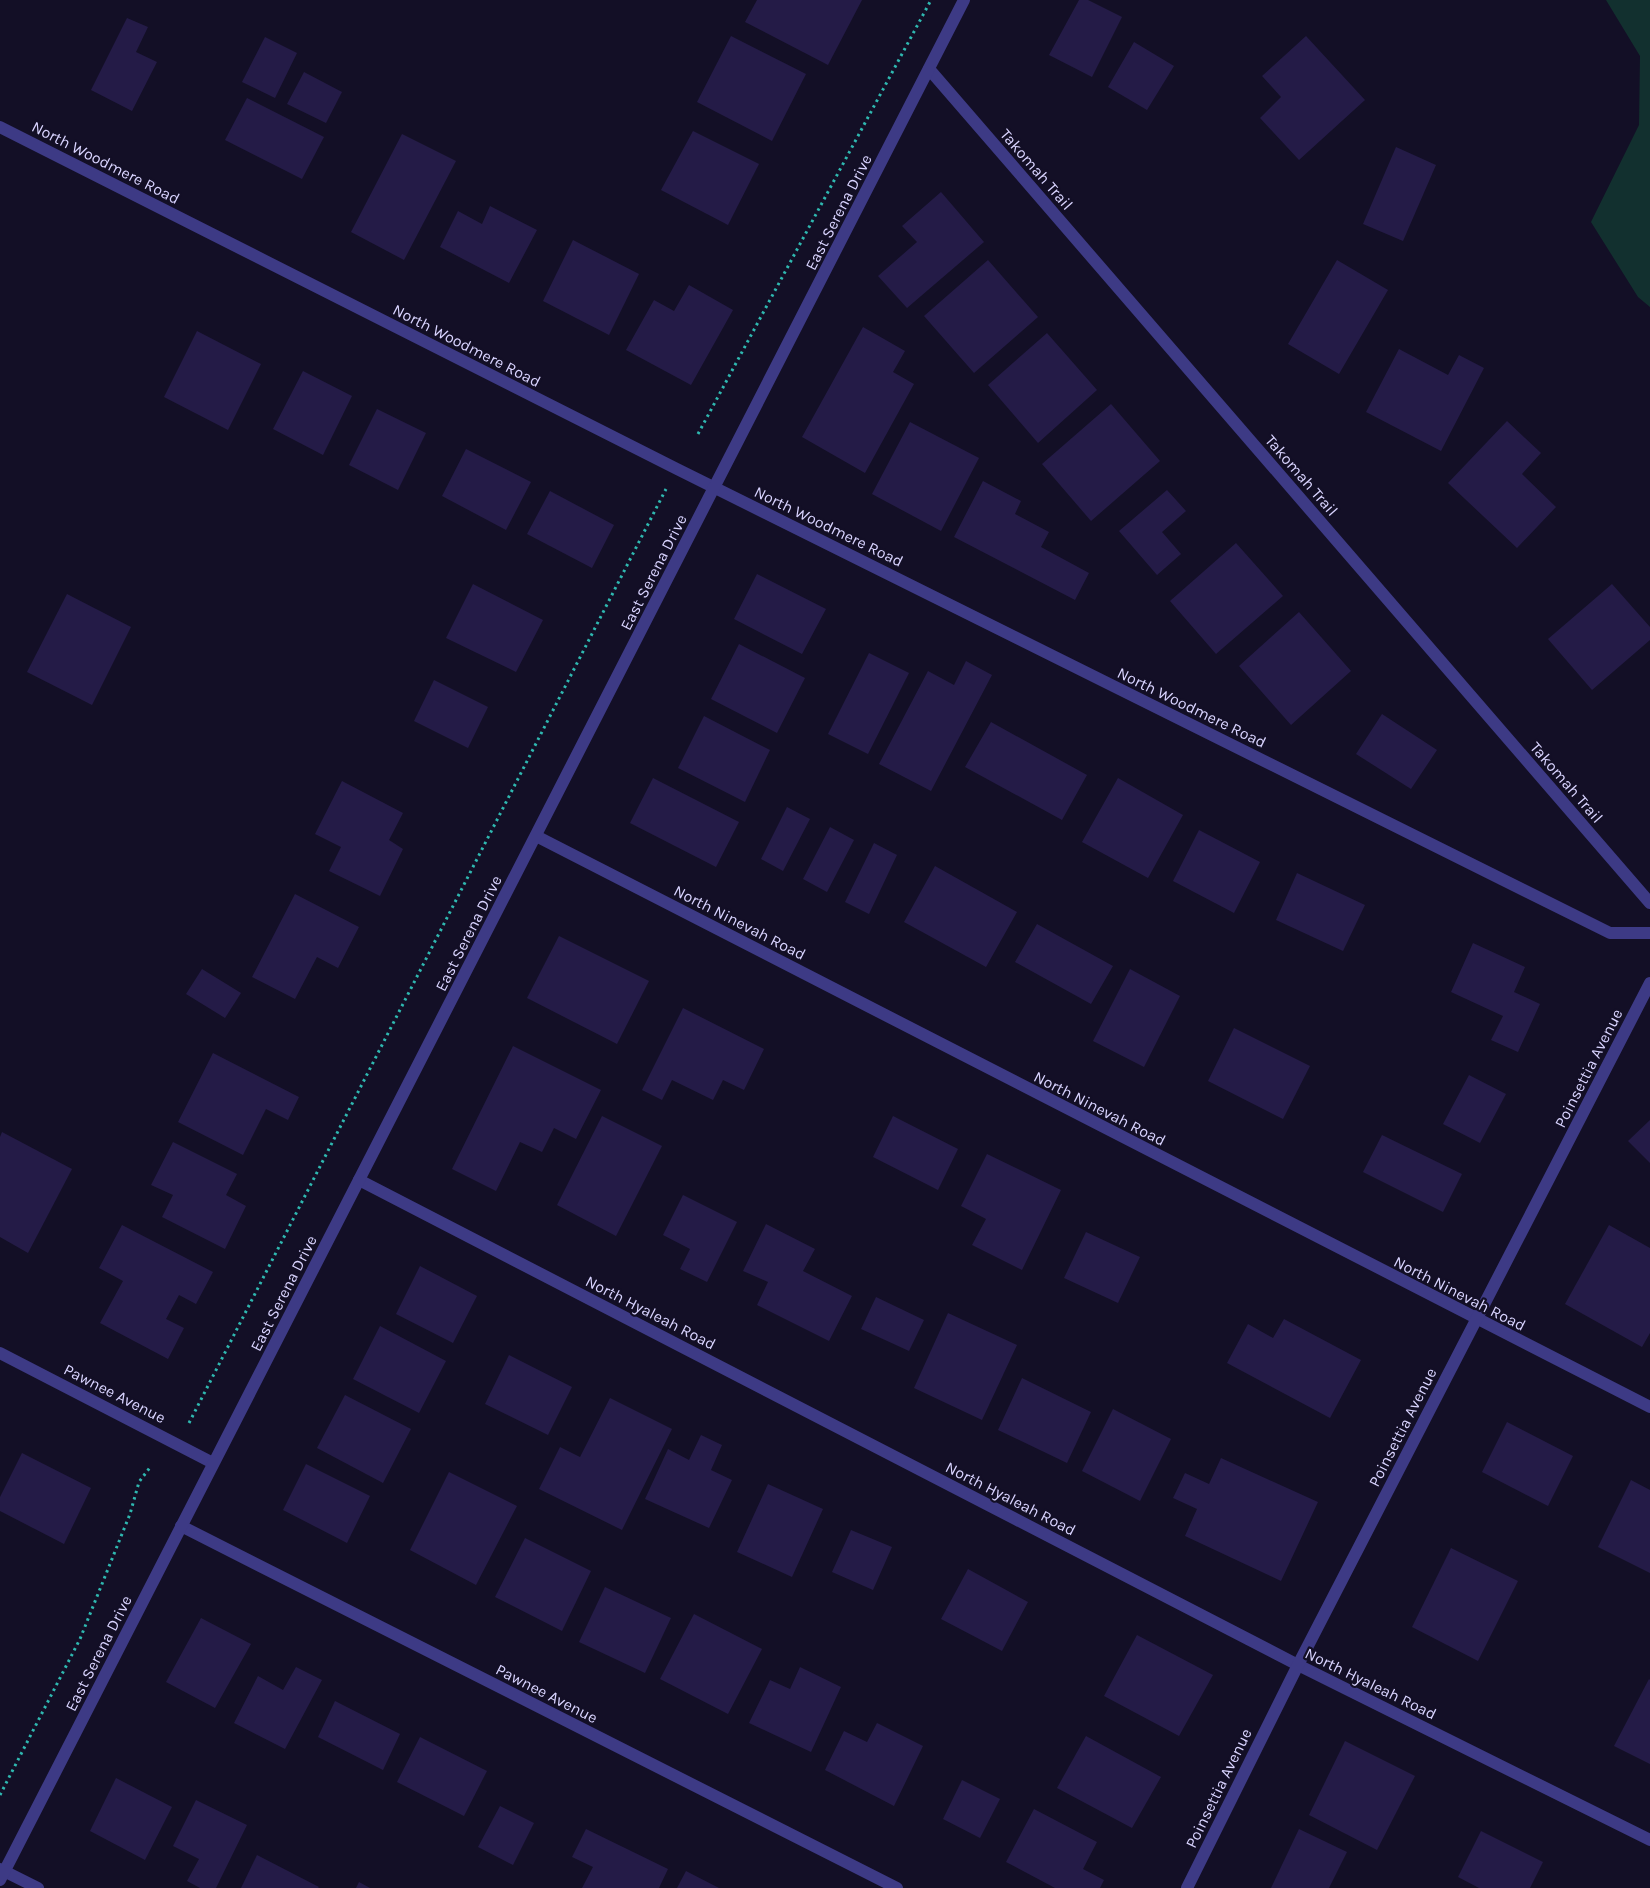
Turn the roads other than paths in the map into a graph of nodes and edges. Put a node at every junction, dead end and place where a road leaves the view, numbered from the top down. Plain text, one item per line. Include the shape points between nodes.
1 (964, 0) edge
2 (929, 69) junction
3 (0, 127) edge
4 (715, 487) junction
5 (536, 836) junction
6 (1650, 903) edge
7 (1650, 933) edge
8 (1650, 983) edge
9 (359, 1180) junction
10 (1476, 1320) junction
11 (0, 1353) edge
12 (1650, 1407) edge
13 (213, 1464) junction
14 (181, 1526) junction
15 (1298, 1664) junction
16 (1650, 1840) edge
17 (2, 1873) edge
18 (38, 1888) edge
19 (897, 1888) edge
20 (1187, 1888) edge

1 - 2 street, East Serena Drive
2 - 4 street, East Serena Drive
2 - 6 street, Takomah Trail
3 - 4 street, North Woodmere Road
4 - 5 street, East Serena Drive
4 - 7 street, North Woodmere Road via 1610,933
5 - 9 street, East Serena Drive
5 - 10 street, North Ninevah Road
8 - 10 street, Poinsettia Avenue
9 - 13 street, East Serena Drive
9 - 15 street, North Hyaleah Road
10 - 12 street, North Ninevah Road
10 - 15 street, Poinsettia Avenue
11 - 13 street, Pawnee Avenue
13 - 14 street, East Serena Drive
14 - 17 street, East Serena Drive
14 - 19 street, Pawnee Avenue
15 - 16 street, North Hyaleah Road
15 - 20 street, Poinsettia Avenue
17 - 18 street

